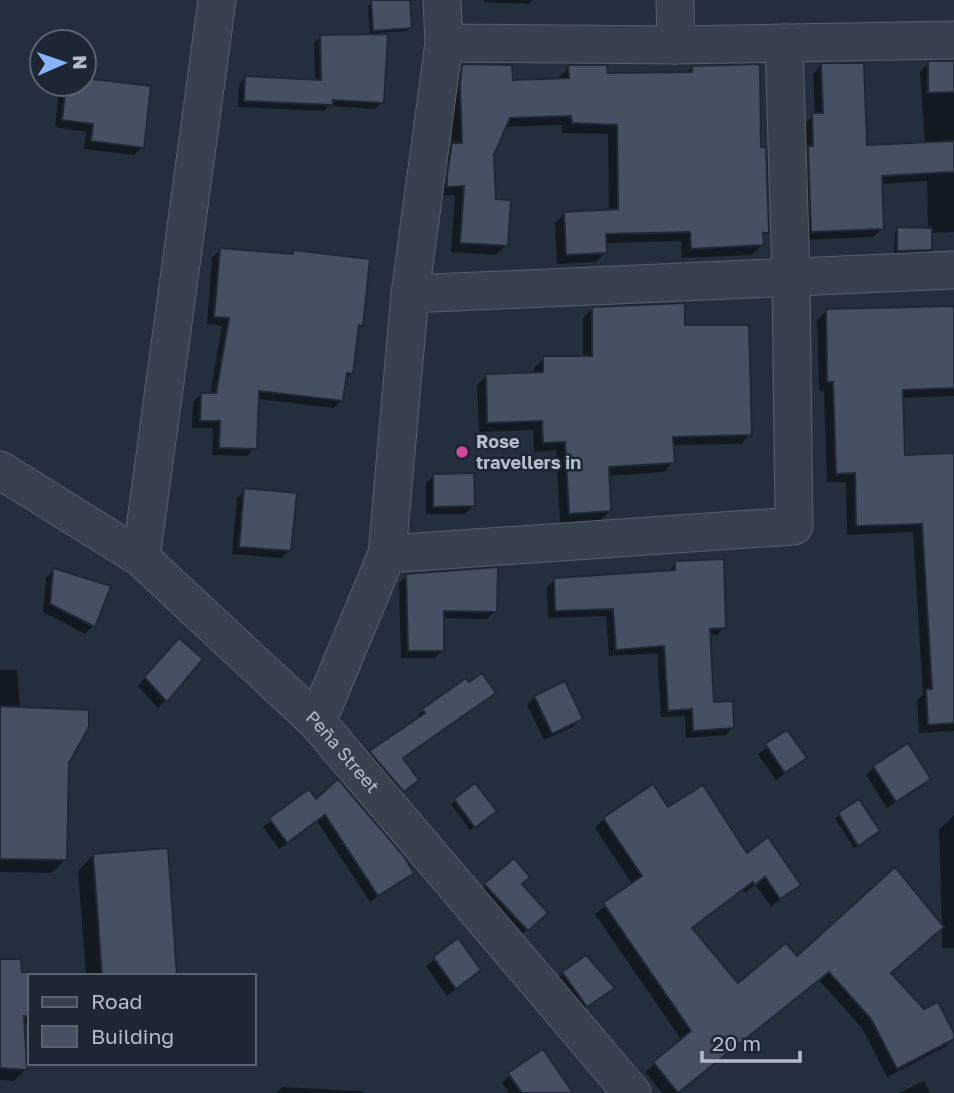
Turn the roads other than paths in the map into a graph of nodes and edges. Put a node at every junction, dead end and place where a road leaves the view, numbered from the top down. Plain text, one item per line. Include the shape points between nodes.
1 (217, 0) edge
2 (442, 0) edge
3 (675, 0) edge
4 (954, 40) edge
5 (443, 43) junction
6 (784, 43) junction
7 (676, 45) junction
8 (954, 270) edge
9 (791, 277) junction
10 (410, 294) junction
11 (0, 471) edge
12 (387, 554) junction
13 (141, 558) junction
14 (317, 722) junction
15 (632, 1093) edge

1 - 13 street
2 - 5 street
3 - 7 street
4 - 6 street
5 - 7 street
5 - 10 street
6 - 7 street
6 - 9 street
8 - 9 street
9 - 10 street
9 - 12 street via 794,526
10 - 12 street
11 - 13 street, Peña Street
12 - 14 street
13 - 14 street, Peña Street
14 - 15 street, Peña Street

